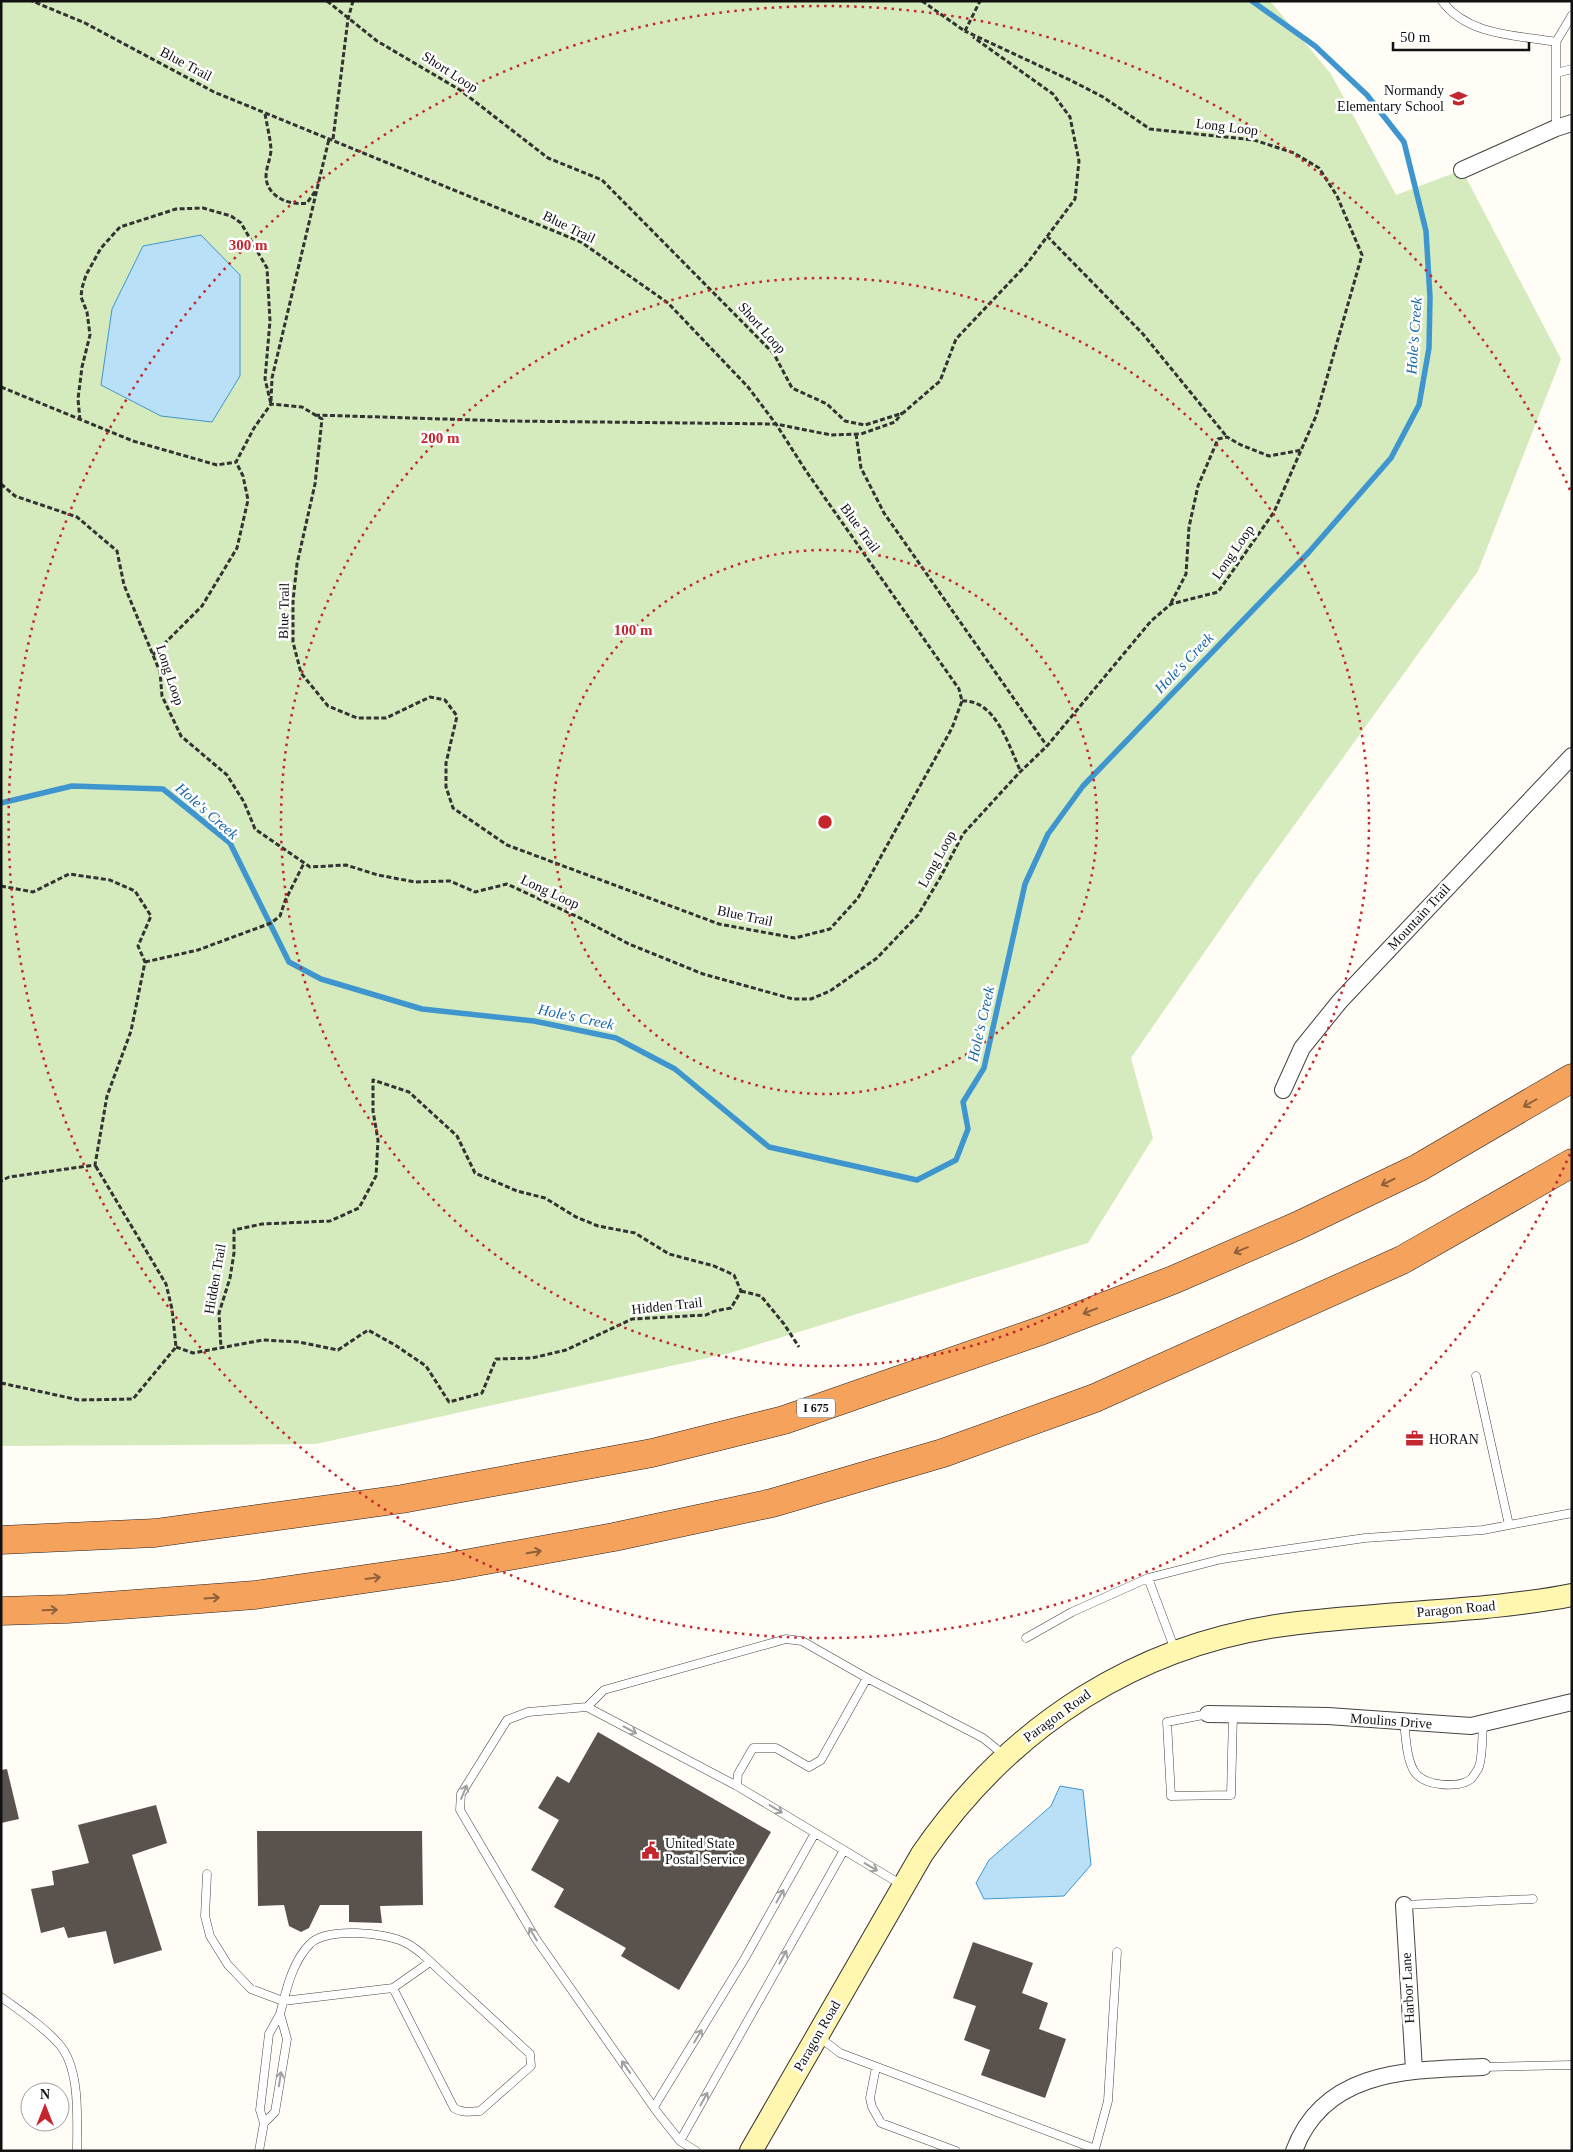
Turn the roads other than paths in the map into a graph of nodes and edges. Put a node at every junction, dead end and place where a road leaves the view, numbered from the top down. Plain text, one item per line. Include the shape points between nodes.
1 (1442, 1) edge
2 (1572, 15) edge
3 (1556, 42) junction
4 (1572, 69) edge
5 (1556, 73) junction
6 (1564, 125) edge
7 (1462, 170) dead end
8 (1572, 756) edge
9 (1572, 1078) edge
10 (1283, 1090) dead end
11 (1572, 1163) edge
12 (1476, 1376) dead end
13 (1572, 1513) edge
14 (1509, 1525) junction
15 (1, 1540) edge
16 (1148, 1578) junction
17 (1572, 1595) edge
18 (1, 1611) edge
19 (1026, 1638) dead end
20 (1176, 1652) junction
21 (867, 1678) junction
22 (1572, 1702) edge
23 (587, 1707) junction
24 (1208, 1714) joint
25 (1233, 1714) junction
26 (1404, 1722) junction
27 (1483, 1723) junction
28 (1005, 1755) junction
29 (737, 1786) junction
30 (815, 1833) junction
31 (844, 1850) junction
32 (207, 1874) dead end
33 (904, 1886) junction
34 (1533, 1898) dead end
35 (1404, 1906) joint
36 (1117, 1952) dead end
37 (430, 1962) junction
38 (393, 1988) junction
39 (1, 1997) edge
40 (283, 2002) junction
41 (280, 2014) junction
42 (817, 2036) junction
43 (1572, 2065) edge
44 (876, 2067) junction
45 (1483, 2067) joint
46 (1414, 2070) junction
47 (654, 2107) junction
48 (264, 2123) junction
49 (680, 2141) junction
50 (1095, 2150) edge
51 (77, 2151) edge
52 (259, 2151) edge
53 (696, 2151) edge
54 (751, 2151) edge
55 (956, 2151) edge
56 (1294, 2151) edge

1 - 3 lane via 1450,11 1476,27
2 - 3 lane
3 - 5 lane
4 - 5 lane
5 - 6 lane
6 - 7 street
8 - 10 street, Mountain Trail via 1340,1001 1302,1048
9 -> 15 highway, I 675 via 1418,1168 1173,1280 784,1420 652,1453 402,1499 155,1533
18 -> 11 highway via 255,1595 448,1567 614,1537 772,1503 943,1453 1095,1398 1402,1260
12 - 14 lane
13 - 14 lane
14 - 16 lane via 1483,1530 1354,1539 1222,1559
16 - 19 lane via 1072,1612
16 - 20 lane
17 - 20 street, Paragon Road via 1497,1606 1297,1623 1238,1632
20 - 28 street, Paragon Road via 1099,1686
21 - 23 lane via 802,1641 786,1639 604,1690
21 - 28 lane via 983,1738
21 - 29 lane via 821,1760 809,1768 776,1748 754,1748 738,1774
22 - 27 street, Moulins Drive
23 -> 29 lane
47 -> 23 lane via 536,1939 460,1810 461,1794 507,1720 528,1712
24 - 25 street, Moulins Drive
24 - 25 lane via 1167,1722 1171,1796 1231,1795
25 - 26 street, Moulins Drive
26 - 27 street, Moulins Drive via 1471,1726
26 - 27 lane via 1414,1772 1426,1781 1440,1784 1460,1784 1471,1779 1479,1767
28 - 33 street, Paragon Road via 934,1837
29 -> 30 lane
30 - 31 lane
47 -> 30 lane via 745,1958
31 -> 33 lane
49 -> 31 lane
32 - 40 lane via 205,1916 210,1936 228,1965 252,1989
33 - 42 street, Paragon Road
34 - 35 lane
35 - 46 street, Harbor Lane
36 - 50 lane via 1108,2102
37 - 38 lane
37 - 38 lane via 530,2054 531,2066 480,2111 469,2113 454,2108
37 - 40 lane via 406,1942 380,1934 321,1936 310,1944 296,1965
38 - 40 lane
39 - 51 lane via 59,2044 68,2058 78,2113
40 - 41 lane
41 - 48 lane via 270,2034 260,2110
48 -> 41 lane via 275,2112 286,2039
42 - 44 lane via 840,2054
42 - 54 street, Paragon Road
43 - 45 lane
44 - 50 lane
44 - 55 lane via 870,2098 876,2117 882,2123
45 - 46 street
46 - 56 street via 1362,2082 1343,2092 1310,2120
47 - 49 lane
48 - 52 lane
49 - 53 lane

